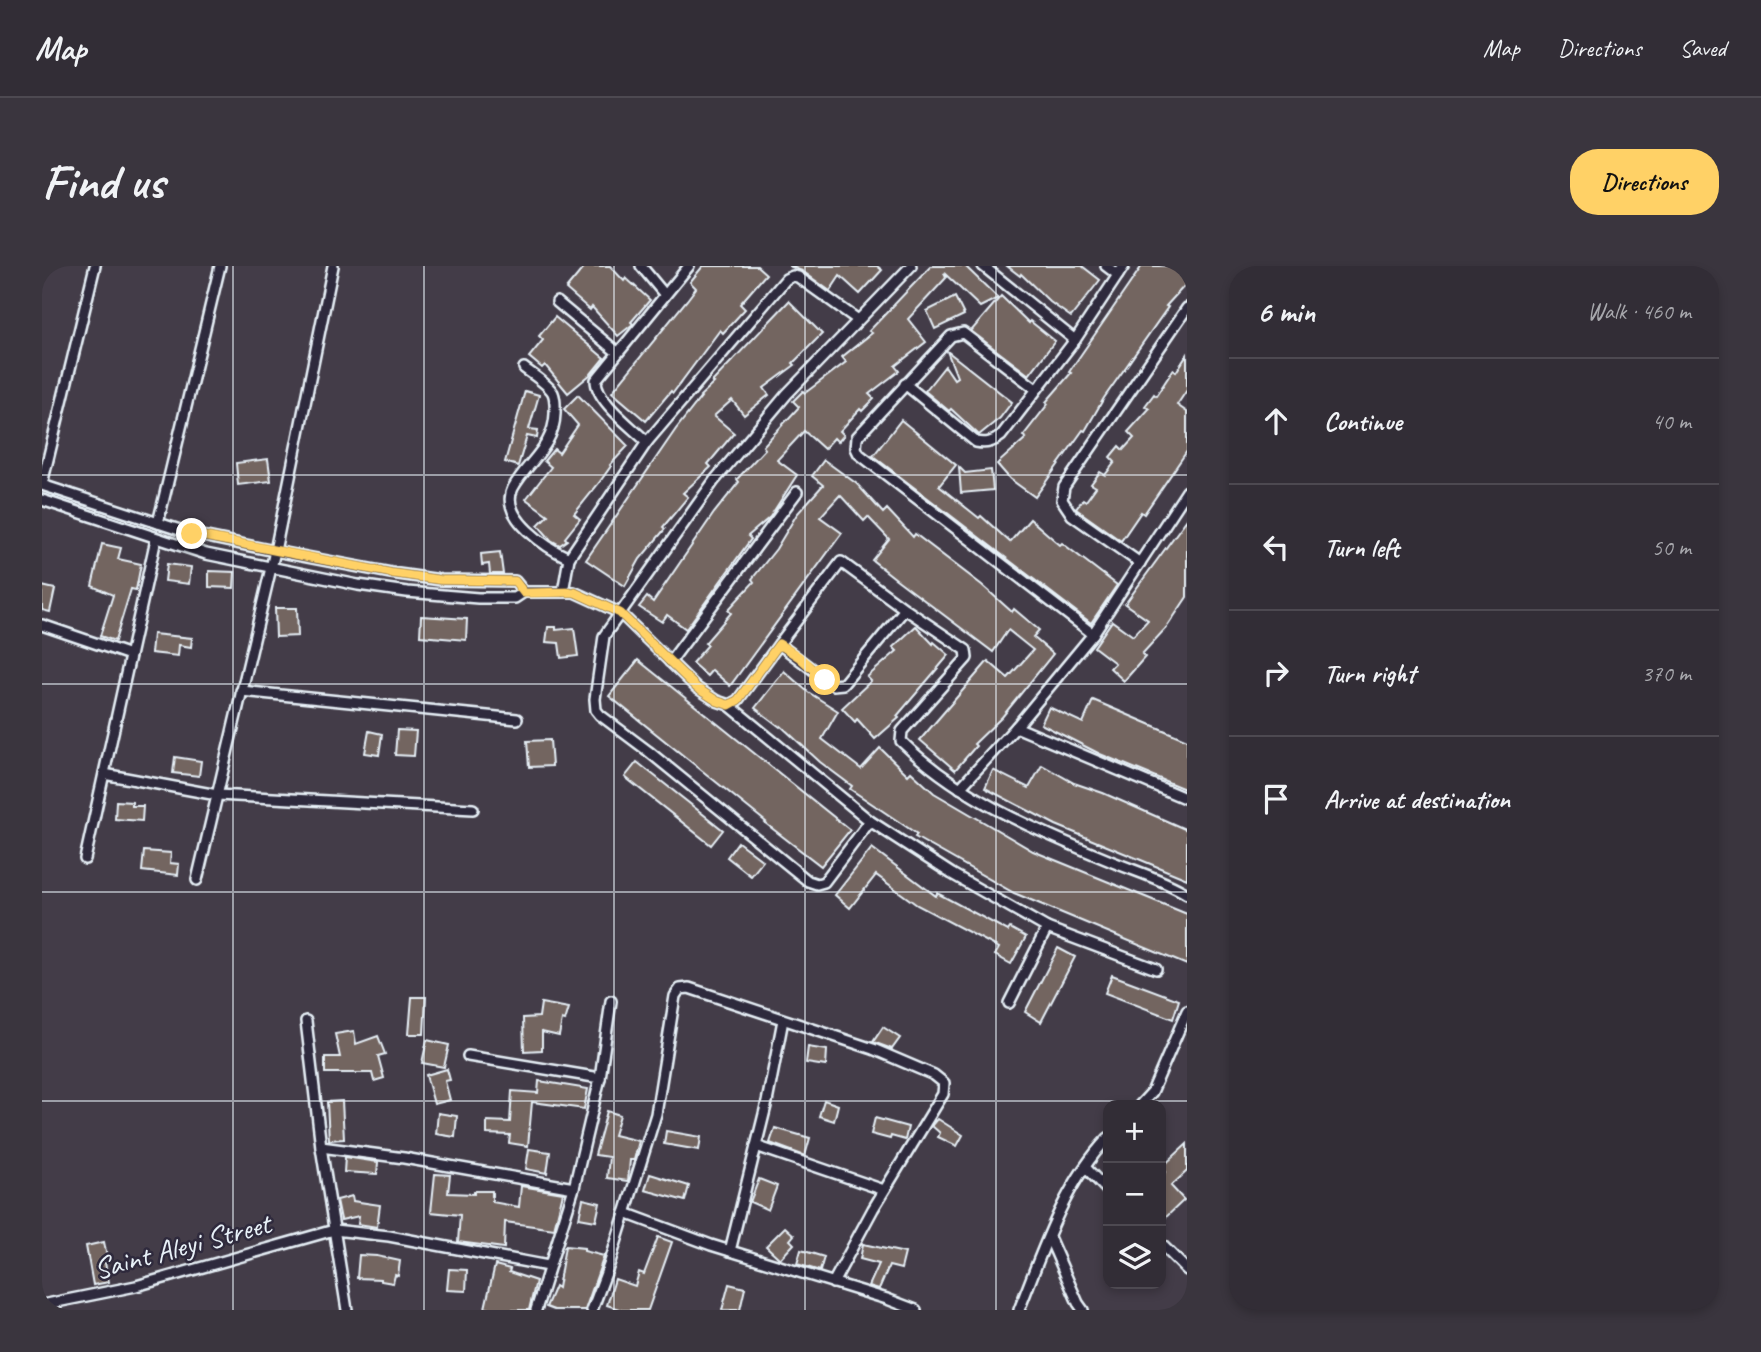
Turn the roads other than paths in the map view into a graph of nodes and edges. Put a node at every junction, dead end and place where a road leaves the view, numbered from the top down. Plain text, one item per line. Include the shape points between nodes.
1 (95, 266) edge
2 (220, 266) edge
3 (333, 266) edge
4 (641, 266) edge
5 (689, 266) edge
6 (911, 266) edge
7 (983, 266) edge
8 (1106, 266) edge
9 (1124, 266) edge
10 (1118, 275) junction
11 (665, 295) junction
12 (557, 302) dead end
13 (1187, 308) edge
14 (858, 320) junction
15 (1075, 340) junction
16 (618, 352) junction
17 (524, 369) dead end
18 (905, 384) junction
19 (1036, 389) junction
20 (647, 442) junction
21 (42, 484) edge
22 (1187, 491) edge
23 (797, 492) dead end
24 (42, 500) edge
25 (100, 505) junction
26 (95, 518) junction
27 (158, 523) junction
28 (156, 539) junction
29 (275, 551) junction
30 (569, 558) junction
31 (1140, 563) junction
32 (270, 566) junction
33 (391, 573) junction
34 (387, 589) junction
35 (563, 592) junction
36 (524, 593) junction
37 (905, 609) junction
38 (620, 613) junction
39 (42, 625) edge
40 (1093, 634) junction
41 (779, 644) junction
42 (131, 655) junction
43 (670, 662) junction
44 (241, 691) junction
45 (729, 705) junction
46 (517, 719) dead end
47 (1016, 727) junction
48 (104, 774) junction
49 (960, 788) junction
50 (217, 794) junction
51 (1187, 799) edge
52 (473, 809) dead end
53 (870, 821) junction
54 (85, 859) dead end
55 (197, 880) dead end
56 (1187, 894) edge
57 (1047, 928) junction
58 (1156, 969) dead end
59 (611, 1001) dead end
60 (1009, 1003) dead end
61 (1187, 1011) edge
62 (783, 1020) junction
63 (306, 1021) dead end
64 (468, 1056) dead end
65 (600, 1078) junction
66 (1145, 1100) edge
67 (1103, 1143) edge
68 (756, 1146) junction
69 (321, 1147) junction
70 (1086, 1168) junction
71 (1103, 1186) edge
72 (574, 1188) junction
73 (884, 1190) junction
74 (625, 1213) junction
75 (334, 1230) junction
76 (1049, 1237) junction
77 (1166, 1249) edge
78 (730, 1251) junction
79 (548, 1266) junction
80 (1187, 1270) edge
81 (833, 1283) junction
82 (42, 1305) edge
83 (538, 1309) edge
84 (346, 1310) edge
85 (592, 1310) edge
86 (916, 1310) edge
87 (1019, 1310) edge
88 (1083, 1310) edge

1 - 21 street
2 - 27 street
3 - 29 street
4 - 11 street
5 - 11 street
6 - 14 street
7 - 15 street
8 - 10 street
9 - 10 street
10 - 15 street
11 - 16 street
12 - 16 street
13 - 31 street via 1064,487 1062,500 1072,515
14 - 20 street via 798,277 786,279
14 - 38 street via 787,394 714,481
15 - 19 street
16 - 20 street via 596,380 596,389
17 - 30 street via 552,391 555,423 552,438 512,490 511,503 527,530 549,549
18 - 19 street via 951,336 963,333
18 - 19 street via 976,442 985,444 1002,436
18 - 40 street via 857,437 859,454
20 - 30 street
21 - 25 street
22 - 31 street
23 - 43 street
24 - 26 street
25 - 26 street
25 - 27 street
26 - 28 street
27 - 29 street
28 - 32 street
28 - 42 street
29 - 32 street
29 - 33 street
30 - 35 street
31 - 40 street
32 - 34 street
32 - 44 street
33 - 34 street
33 - 36 street via 441,580 515,581
34 - 36 street via 478,598 514,598
35 - 36 street
35 - 38 street via 574,592
37 - 41 street via 843,684 833,685
37 - 41 street via 841,562
37 - 49 street via 968,654 901,736 913,752
38 - 43 street
38 - 53 street via 604,636 595,699 600,716 808,881 824,882
39 - 42 street
40 - 47 street
41 - 45 street via 738,700
42 - 48 street
43 - 45 street via 697,688
44 - 46 street
44 - 50 street
45 - 53 street
47 - 49 street
47 - 51 street
48 - 50 street
48 - 54 street
49 - 56 street via 1028,827
50 - 52 street
50 - 55 street
53 - 57 street
57 - 58 street
57 - 60 street
59 - 65 street
61 - 66 street
62 - 68 street
62 - 73 street via 873,1049 944,1083 943,1094
62 - 74 street via 689,988 680,989 656,1114
63 - 69 street
64 - 65 street
65 - 72 street
67 - 70 street
68 - 73 street
68 - 78 street
69 - 72 street
69 - 75 street
70 - 71 street
70 - 76 street
72 - 79 street
73 - 81 street
74 - 78 street
74 - 85 street
75 - 79 street
75 - 82 street, Saint Aleyi Street via 136,1286
75 - 84 street
76 - 87 street
76 - 88 street
77 - 80 street
78 - 81 street
79 - 83 street
81 - 86 street

